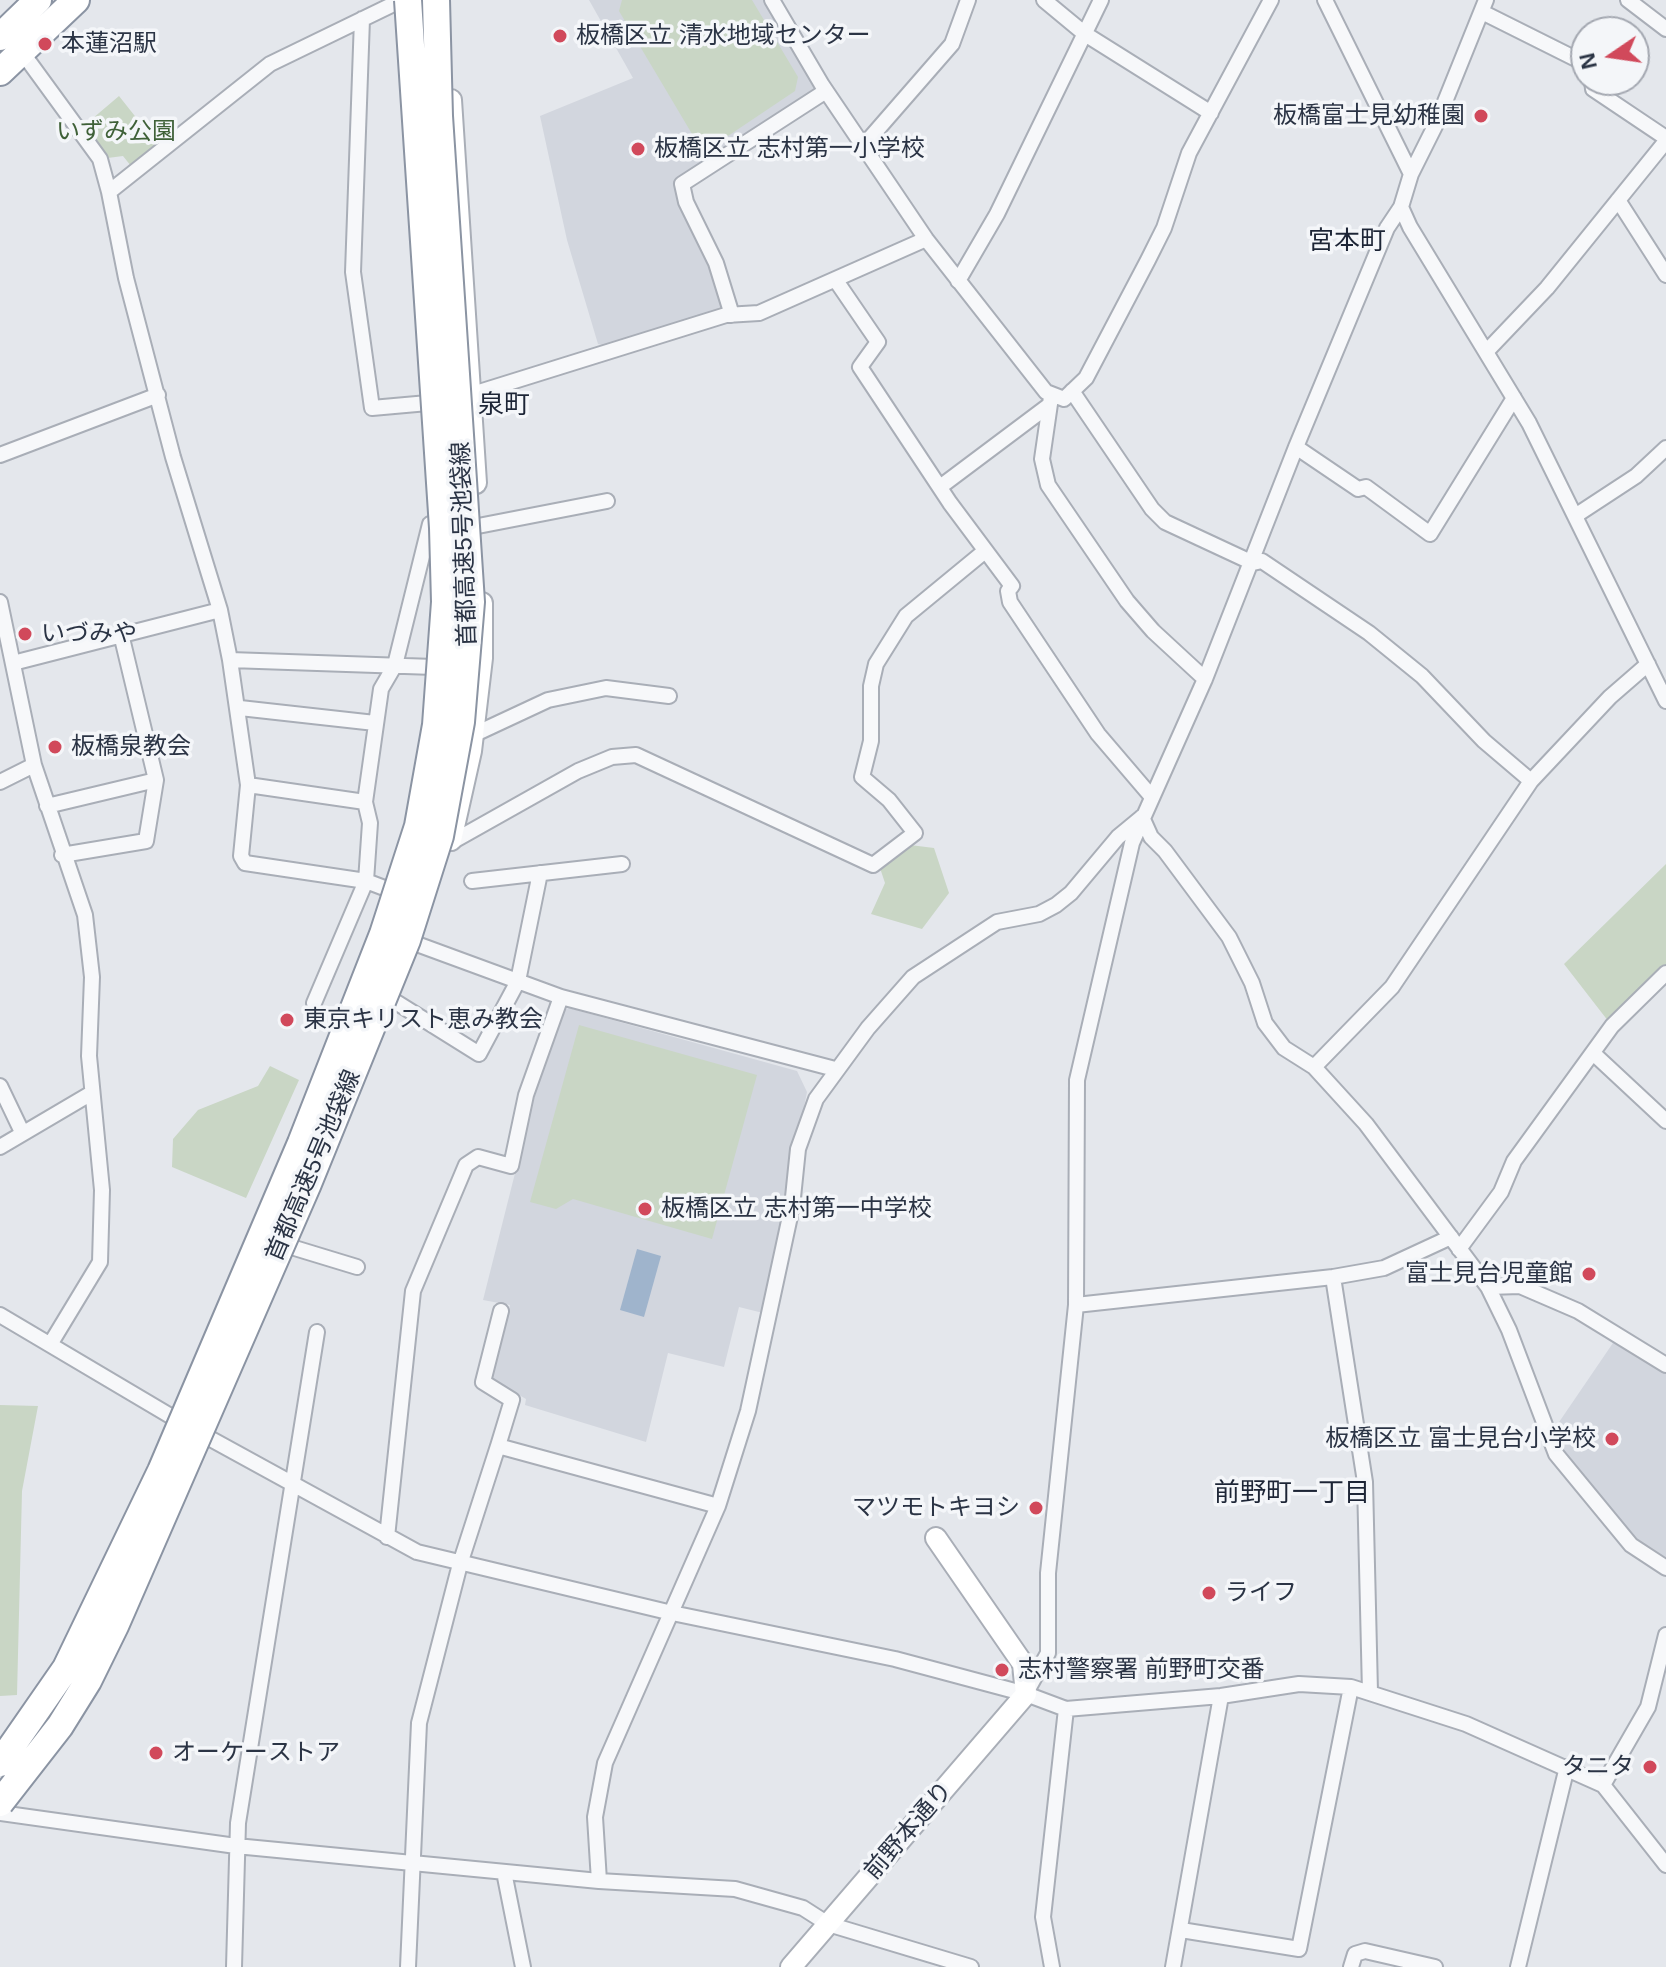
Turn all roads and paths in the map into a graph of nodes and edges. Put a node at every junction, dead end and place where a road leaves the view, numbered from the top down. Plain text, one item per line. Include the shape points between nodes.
1 (38, 0) edge
2 (76, 0) edge
3 (400, 0) edge
4 (436, 0) edge
5 (449, 0) edge
6 (772, 0) edge
7 (968, 0) edge
8 (1044, 0) edge
9 (1101, 0) edge
10 (1271, 0) edge
11 (1325, 0) edge
12 (1628, 0) edge
13 (1484, 6) edge
14 (362, 19) junction
15 (1666, 29) edge
16 (1085, 34) junction
17 (11, 44) edge
18 (1570, 55) edge
19 (0, 72) edge
20 (826, 91) junction
21 (1603, 96) edge
22 (1211, 113) junction
23 (1666, 140) edge
24 (864, 145) junction
25 (1411, 174) junction
26 (109, 192) junction
27 (1618, 200) junction
28 (1401, 207) junction
29 (926, 239) junction
30 (1666, 275) edge
31 (958, 281) junction
32 (837, 282) junction
33 (732, 315) junction
34 (1486, 352) junction
35 (1072, 391) junction
36 (158, 395) junction
37 (471, 395) junction
38 (1514, 398) junction
39 (423, 401) junction
40 (1049, 402) junction
41 (1296, 447) junction
42 (1666, 448) edge
43 (0, 455) edge
44 (940, 487) junction
45 (607, 501) dead end
46 (1575, 516) junction
47 (430, 524) junction
48 (478, 526) junction
49 (985, 551) junction
50 (1253, 563) junction
51 (0, 602) edge
52 (220, 610) junction
53 (121, 634) junction
54 (230, 660) junction
55 (13, 663) junction
56 (1648, 664) junction
57 (395, 665) junction
58 (434, 667) junction
59 (1205, 679) junction
60 (669, 696) dead end
61 (1666, 701) edge
62 (240, 708) junction
63 (375, 723) junction
64 (473, 735) junction
65 (34, 765) junction
66 (156, 780) junction
67 (1531, 781) junction
68 (0, 782) edge
69 (248, 785) junction
70 (1151, 796) junction
71 (365, 802) junction
72 (47, 806) junction
73 (1142, 817) junction
74 (450, 843) junction
75 (62, 855) junction
76 (622, 864) dead end
77 (540, 873) junction
78 (366, 881) junction
79 (472, 881) dead end
80 (387, 889) junction
81 (414, 943) junction
82 (1666, 973) edge
83 (518, 981) junction
84 (561, 997) junction
85 (391, 999) junction
86 (314, 1003) dead end
87 (1593, 1053) junction
88 (1314, 1067) junction
89 (835, 1069) junction
90 (0, 1086) edge
91 (90, 1094) junction
92 (1666, 1121) edge
93 (22, 1132) junction
94 (0, 1147) edge
95 (1455, 1243) junction
96 (288, 1246) junction
97 (357, 1267) dead end
98 (1333, 1277) junction
99 (1488, 1287) junction
100 (1076, 1305) junction
101 (501, 1311) dead end
102 (0, 1315) edge
103 (317, 1332) dead end
104 (51, 1343) junction
105 (1666, 1365) edge
106 (175, 1418) junction
107 (209, 1438) junction
108 (498, 1446) junction
109 (293, 1483) junction
110 (718, 1506) junction
111 (387, 1537) junction
112 (936, 1538) dead end
113 (460, 1564) junction
114 (1666, 1568) edge
115 (672, 1613) junction
116 (1666, 1635) edge
117 (1351, 1687) junction
118 (1370, 1692) junction
119 (1026, 1694) junction
120 (1221, 1696) junction
121 (1066, 1709) junction
122 (0, 1755) edge
123 (0, 1763) edge
124 (1567, 1767) junction
125 (1603, 1785) junction
126 (0, 1803) edge
127 (0, 1812) edge
128 (236, 1846) junction
129 (411, 1862) junction
130 (1666, 1865) edge
131 (504, 1872) junction
132 (599, 1881) junction
133 (828, 1924) junction
134 (1181, 1930) junction
135 (234, 1967) edge
136 (408, 1967) edge
137 (523, 1967) edge
138 (791, 1967) edge
139 (971, 1967) edge
140 (1052, 1967) edge
141 (1173, 1967) edge
142 (1351, 1967) edge
143 (1435, 1967) edge
144 (1518, 1967) edge

1 - 17 highway
2 - 17 highway
3 - 14 street
3 - 39 street
3 - 123 highway, 首都高速5号池袋線, bridge via 445,602 436,725 418,826 383,934 301,1143 161,1471 66,1668
4 - 126 highway, 首都高速5号池袋線, bridge via 471,602 461,722 440,836 407,940 307,1186 115,1626 60,1726
5 - 37 street
6 - 20 street
7 - 24 street via 952,44
8 - 16 street
9 - 16 street
10 - 22 street
11 - 25 street
12 - 15 street
13 - 18 street
13 - 25 street
14 - 26 street via 270,64
14 - 39 street via 353,272 372,408
16 - 22 street
16 - 31 street via 997,214
17 - 19 highway
17 - 26 street via 100,159
20 - 24 street
20 - 33 street via 682,184
21 - 23 street
22 - 35 street via 1189,153 1148,260 1086,378
23 - 27 street
24 - 29 street
25 - 28 street
26 - 36 street
27 - 30 street
27 - 34 street via 1547,288
28 - 34 street
28 - 41 street via 1387,228
29 - 31 street
29 - 32 street
31 - 40 street
32 - 33 street via 759,313
32 - 44 street via 878,342 860,367
33 - 37 street
34 - 38 street
35 - 40 street
35 - 50 street via 1165,522
36 - 43 street
36 - 52 street
37 - 39 street via 448,402
37 - 48 street
38 - 41 street via 1430,534 1366,487 1358,489
38 - 46 street
39 - 47 street
40 - 44 street
40 - 59 street via 1042,459 1048,485 1127,601
41 - 50 street
42 - 46 street via 1636,476
44 - 49 street
45 - 48 street
46 - 56 street
47 - 57 street
47 - 58 street
48 - 64 street via 482,658
49 - 70 street via 1012,586 1010,602 1098,734
49 - 74 street via 906,616 876,664 871,741 862,777 915,833 873,865 636,755 612,757 578,771
50 - 59 street
50 - 67 street via 1262,561 1369,633 1422,676
51 - 55 street
52 - 53 street
52 - 54 street
53 - 55 street
53 - 66 street
54 - 57 street
54 - 62 street
55 - 65 street
56 - 61 street
56 - 67 street
57 - 58 street
57 - 63 street via 381,689
58 - 80 street via 424,759
59 - 70 street
60 - 64 street via 606,688 548,700
62 - 63 street
62 - 69 street
63 - 71 street
64 - 74 street
65 - 68 street
65 - 72 street
66 - 72 street
66 - 75 street via 146,841
67 - 88 street via 1392,987
69 - 71 street
69 - 78 street via 241,856 245,863
70 - 73 street
71 - 78 street via 370,823
72 - 75 street
73 - 88 street via 1151,837 1229,937 1265,1023 1284,1048
73 - 89 street via 1056,905 997,922 913,977
73 - 100 street via 1077,1080
74 - 81 street
75 - 91 street via 85,915 92,977
76 - 77 street
77 - 79 street
77 - 83 street
78 - 80 street
78 - 86 street
80 - 106 street via 358,979
81 - 83 street
81 - 85 street
82 - 87 street via 1612,1026
83 - 84 street
83 - 85 street via 479,1054
84 - 89 street
84 - 111 street via 526,1095 511,1166 478,1157 466,1165 413,1291
85 - 96 street
87 - 92 street
87 - 95 street via 1514,1161 1501,1192
88 - 95 street via 1366,1124
89 - 110 street via 816,1099 798,1149 792,1207 752,1397
90 - 93 street
91 - 93 street
91 - 104 street via 102,1190 100,1262
93 - 94 street
95 - 98 street via 1384,1268
95 - 99 street
96 - 97 street
96 - 107 street
98 - 100 street
98 - 118 street via 1365,1482
99 - 105 street via 1520,1286 1578,1311
99 - 114 street via 1556,1454 1631,1545
100 - 119 street via 1048,1573 1048,1653
101 - 108 street via 483,1382 512,1400
102 - 104 street
103 - 109 street
104 - 106 street
106 - 107 street
106 - 122 street via 65,1660
107 - 109 street
107 - 127 street via 80,1707
108 - 110 street
108 - 113 street
109 - 111 street
109 - 128 street
110 - 115 street
111 - 113 street
112 - 119 street via 1023,1664
113 - 115 street
113 - 129 street via 419,1723
115 - 119 street via 895,1659
115 - 132 street via 605,1763 595,1817
116 - 125 street via 1648,1707
117 - 118 street
117 - 120 street via 1299,1684
117 - 134 street via 1299,1949
118 - 124 street via 1466,1724
119 - 121 street
119 - 133 street, 前野本通り
120 - 121 street
120 - 134 street
121 - 140 street via 1043,1917
124 - 125 street
124 - 144 street
125 - 130 street
127 - 128 street
128 - 129 street
128 - 135 street
129 - 131 street
129 - 136 street
131 - 132 street
131 - 137 street
132 - 133 street via 735,1889 803,1908
133 - 138 street, 前野本通り
133 - 139 street
134 - 141 street
142 - 143 street via 1355,1954 1365,1951

